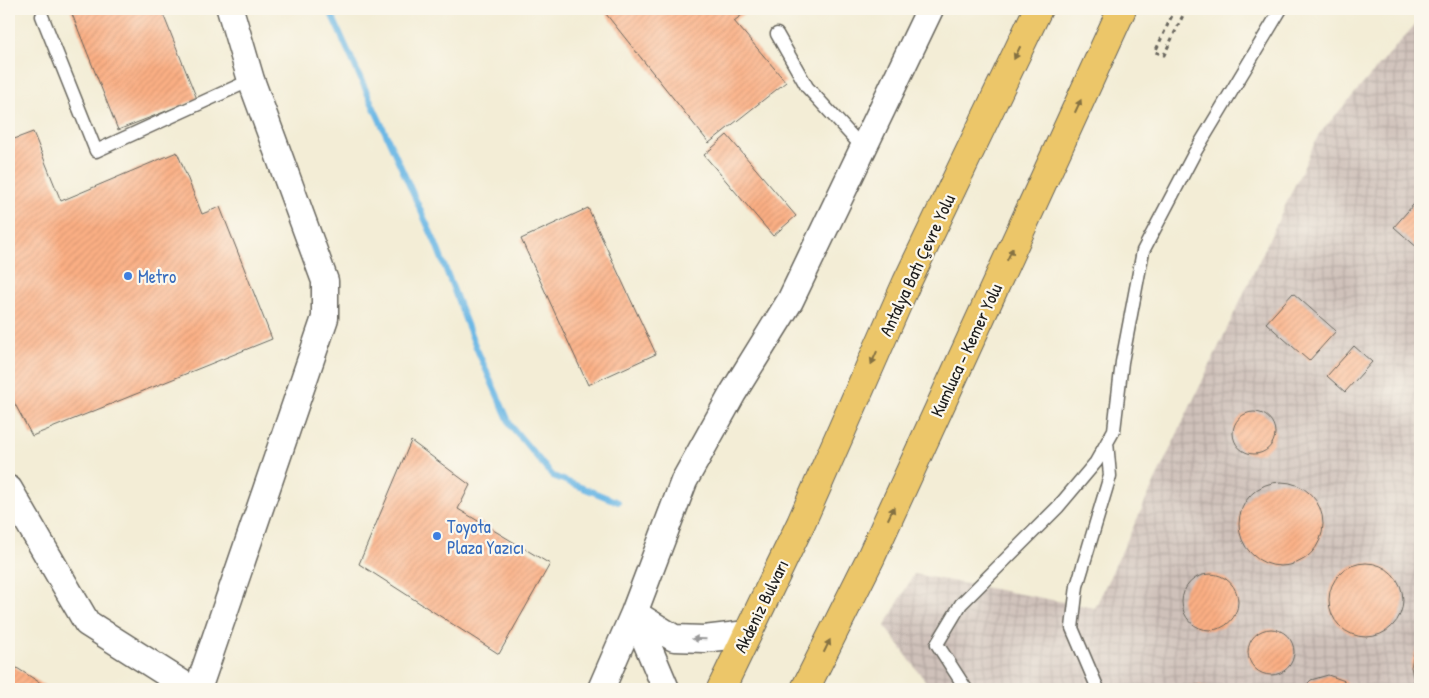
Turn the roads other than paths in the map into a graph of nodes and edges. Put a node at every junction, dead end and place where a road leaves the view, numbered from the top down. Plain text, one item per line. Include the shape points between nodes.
1 (230, 9) edge
2 (930, 9) edge
3 (1038, 9) edge
4 (1122, 9) edge
5 (1281, 9) edge
6 (42, 16) dead end
7 (777, 34) dead end
8 (251, 80) junction
9 (863, 148) junction
10 (1107, 442) junction
11 (9, 488) edge
12 (801, 523) joint
13 (634, 613) junction
14 (747, 634) junction
15 (191, 689) edge
16 (198, 689) edge
17 (601, 689) edge
18 (666, 689) edge
19 (721, 689) edge
20 (805, 689) edge
21 (966, 689) edge
22 (1098, 689) edge

1 - 8 street
2 - 9 street
3 -> 12 highway, Antalya Batı Çevre Yolu via 907,282
20 -> 4 highway, Kumluca - Kemer Yolu via 871,557
5 - 10 lane via 1196,152 1143,251 1122,362 1114,430
6 - 8 lane via 96,150
7 - 9 lane via 807,87
8 - 16 street via 325,281 325,318
9 - 13 street via 790,301 732,393 684,481
10 - 21 lane via 1096,462 1058,507 961,604 937,644
10 - 22 lane via 1110,476 1077,586 1072,628
11 - 15 street via 87,623
12 - 14 highway, Akdeniz Bulvarı
14 -> 13 street via 704,639 674,638
13 - 17 street
13 - 18 street
14 - 19 highway, Akdeniz Bulvarı

